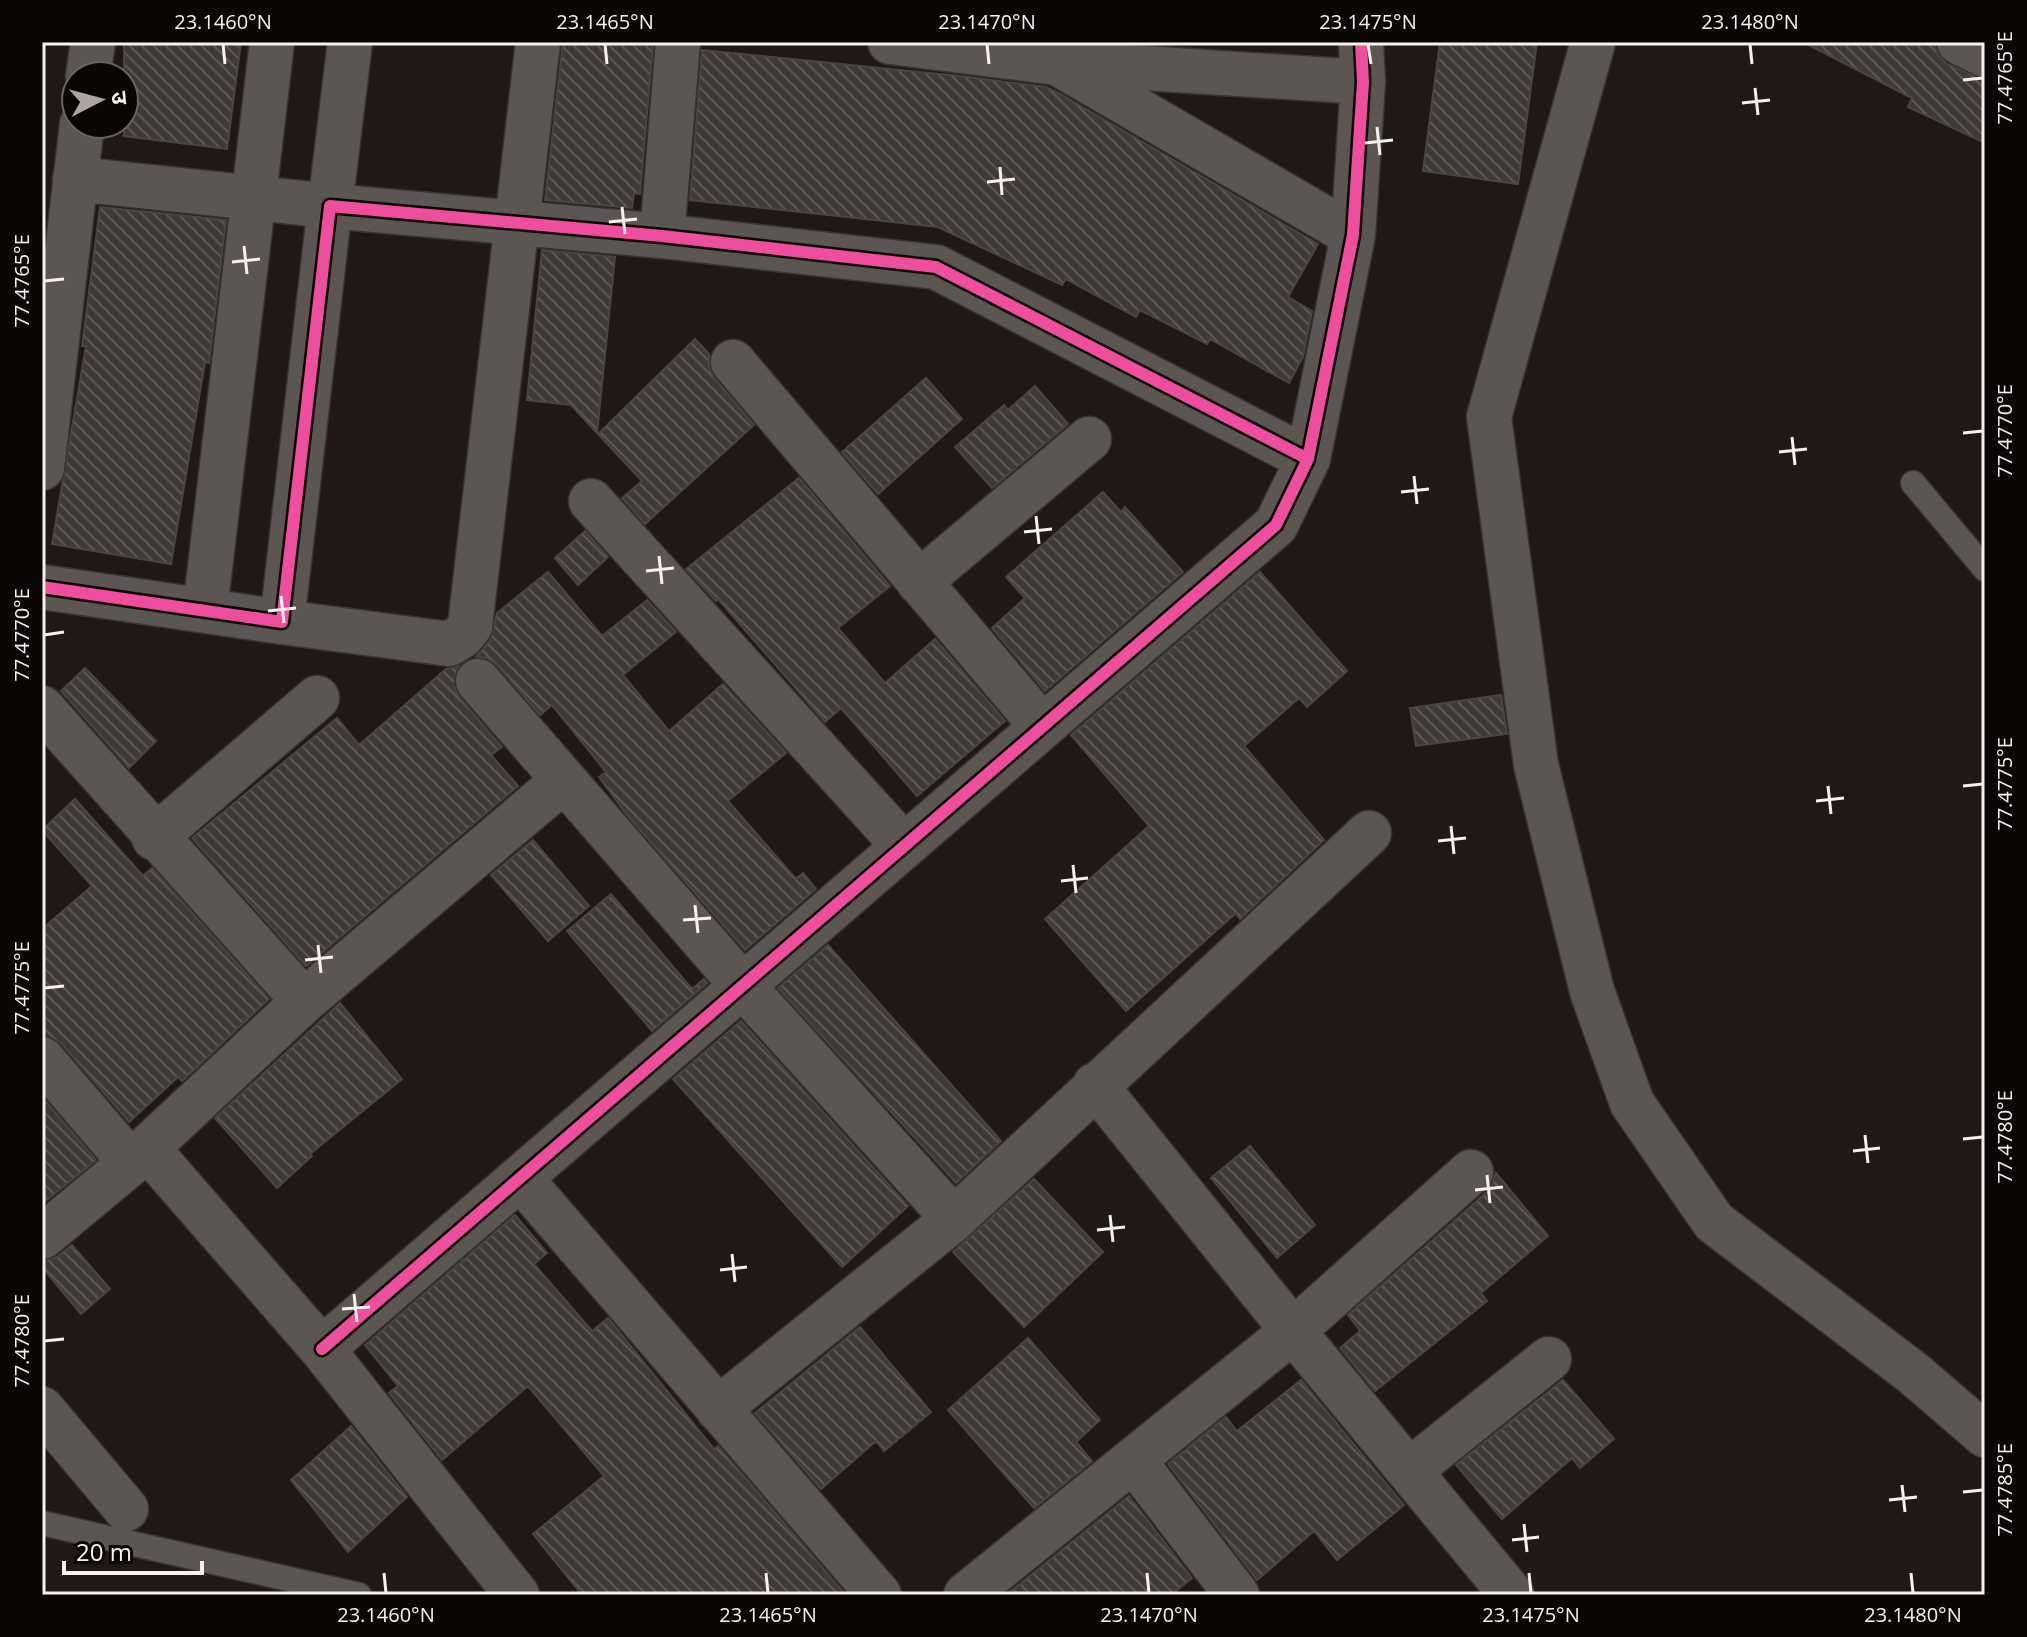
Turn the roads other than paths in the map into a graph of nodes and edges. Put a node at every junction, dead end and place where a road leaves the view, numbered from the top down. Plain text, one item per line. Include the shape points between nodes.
1 (272, 42) edge
2 (350, 42) edge
3 (538, 42) edge
4 (678, 42) edge
5 (890, 42) edge
6 (1593, 42) edge
7 (1959, 42) edge
8 (1985, 55) edge
9 (1362, 62) edge
10 (1057, 63) junction
11 (80, 140) edge
12 (75, 179) junction
13 (255, 198) junction
14 (330, 206) junction
15 (517, 225) junction
16 (1353, 235) junction
17 (662, 236) junction
18 (733, 362) dead end
19 (1089, 439) dead end
20 (1308, 459) junction
21 (42, 468) edge
22 (1913, 483) dead end
23 (591, 501) dead end
24 (1985, 569) edge
25 (919, 582) junction
26 (42, 587) edge
27 (205, 610) junction
28 (282, 622) junction
29 (478, 681) dead end
30 (317, 698) dead end
31 (42, 708) edge
32 (1042, 726) junction
33 (563, 781) junction
34 (1369, 833) dead end
35 (154, 838) junction
36 (904, 846) junction
37 (743, 986) junction
38 (304, 1001) junction
39 (42, 1059) edge
40 (1095, 1085) junction
41 (139, 1156) junction
42 (1471, 1172) dead end
43 (521, 1179) junction
44 (954, 1219) junction
45 (42, 1237) edge
46 (1293, 1331) junction
47 (322, 1349) junction
48 (1549, 1359) dead end
49 (42, 1409) edge
50 (718, 1409) junction
51 (1985, 1435) edge
52 (1134, 1461) junction
53 (1409, 1471) junction
54 (126, 1509) dead end
55 (42, 1523) edge
56 (359, 1595) edge
57 (517, 1595) edge
58 (879, 1595) edge
59 (966, 1595) edge
60 (1237, 1595) edge
61 (1512, 1595) edge

1 - 13 street
2 - 14 street
3 - 15 street
4 - 17 street
5 - 10 street
6 - 51 street via 1489,417 1536,765 1592,991 1632,1103 1714,1222 1913,1373
7 - 8 street
9 - 10 street
9 - 16 street
10 - 16 street
11 - 12 street
12 - 13 street
12 - 21 street
13 - 14 street
13 - 27 street
14 - 15 street
14 - 28 street
15 - 17 street
15 - 28 street via 470,626 449,644
16 - 20 street
17 - 20 street via 936,267
18 - 25 street
19 - 25 street
20 - 32 street via 1276,525
22 - 24 lane
23 - 36 street
25 - 32 street
26 - 27 street
27 - 28 street
29 - 33 street
30 - 35 street
31 - 35 street
32 - 36 street
33 - 37 street
33 - 38 street
34 - 40 street
35 - 38 street
36 - 37 street
37 - 43 street
37 - 44 street
38 - 41 street
39 - 41 street
40 - 44 street
40 - 46 street
41 - 45 street
41 - 47 street
42 - 46 street
43 - 47 street
43 - 50 street
44 - 50 street
46 - 52 street
46 - 53 street
47 - 57 street
48 - 53 street
49 - 54 street
50 - 58 street
52 - 59 street
52 - 60 street
53 - 61 street
55 - 56 lane

